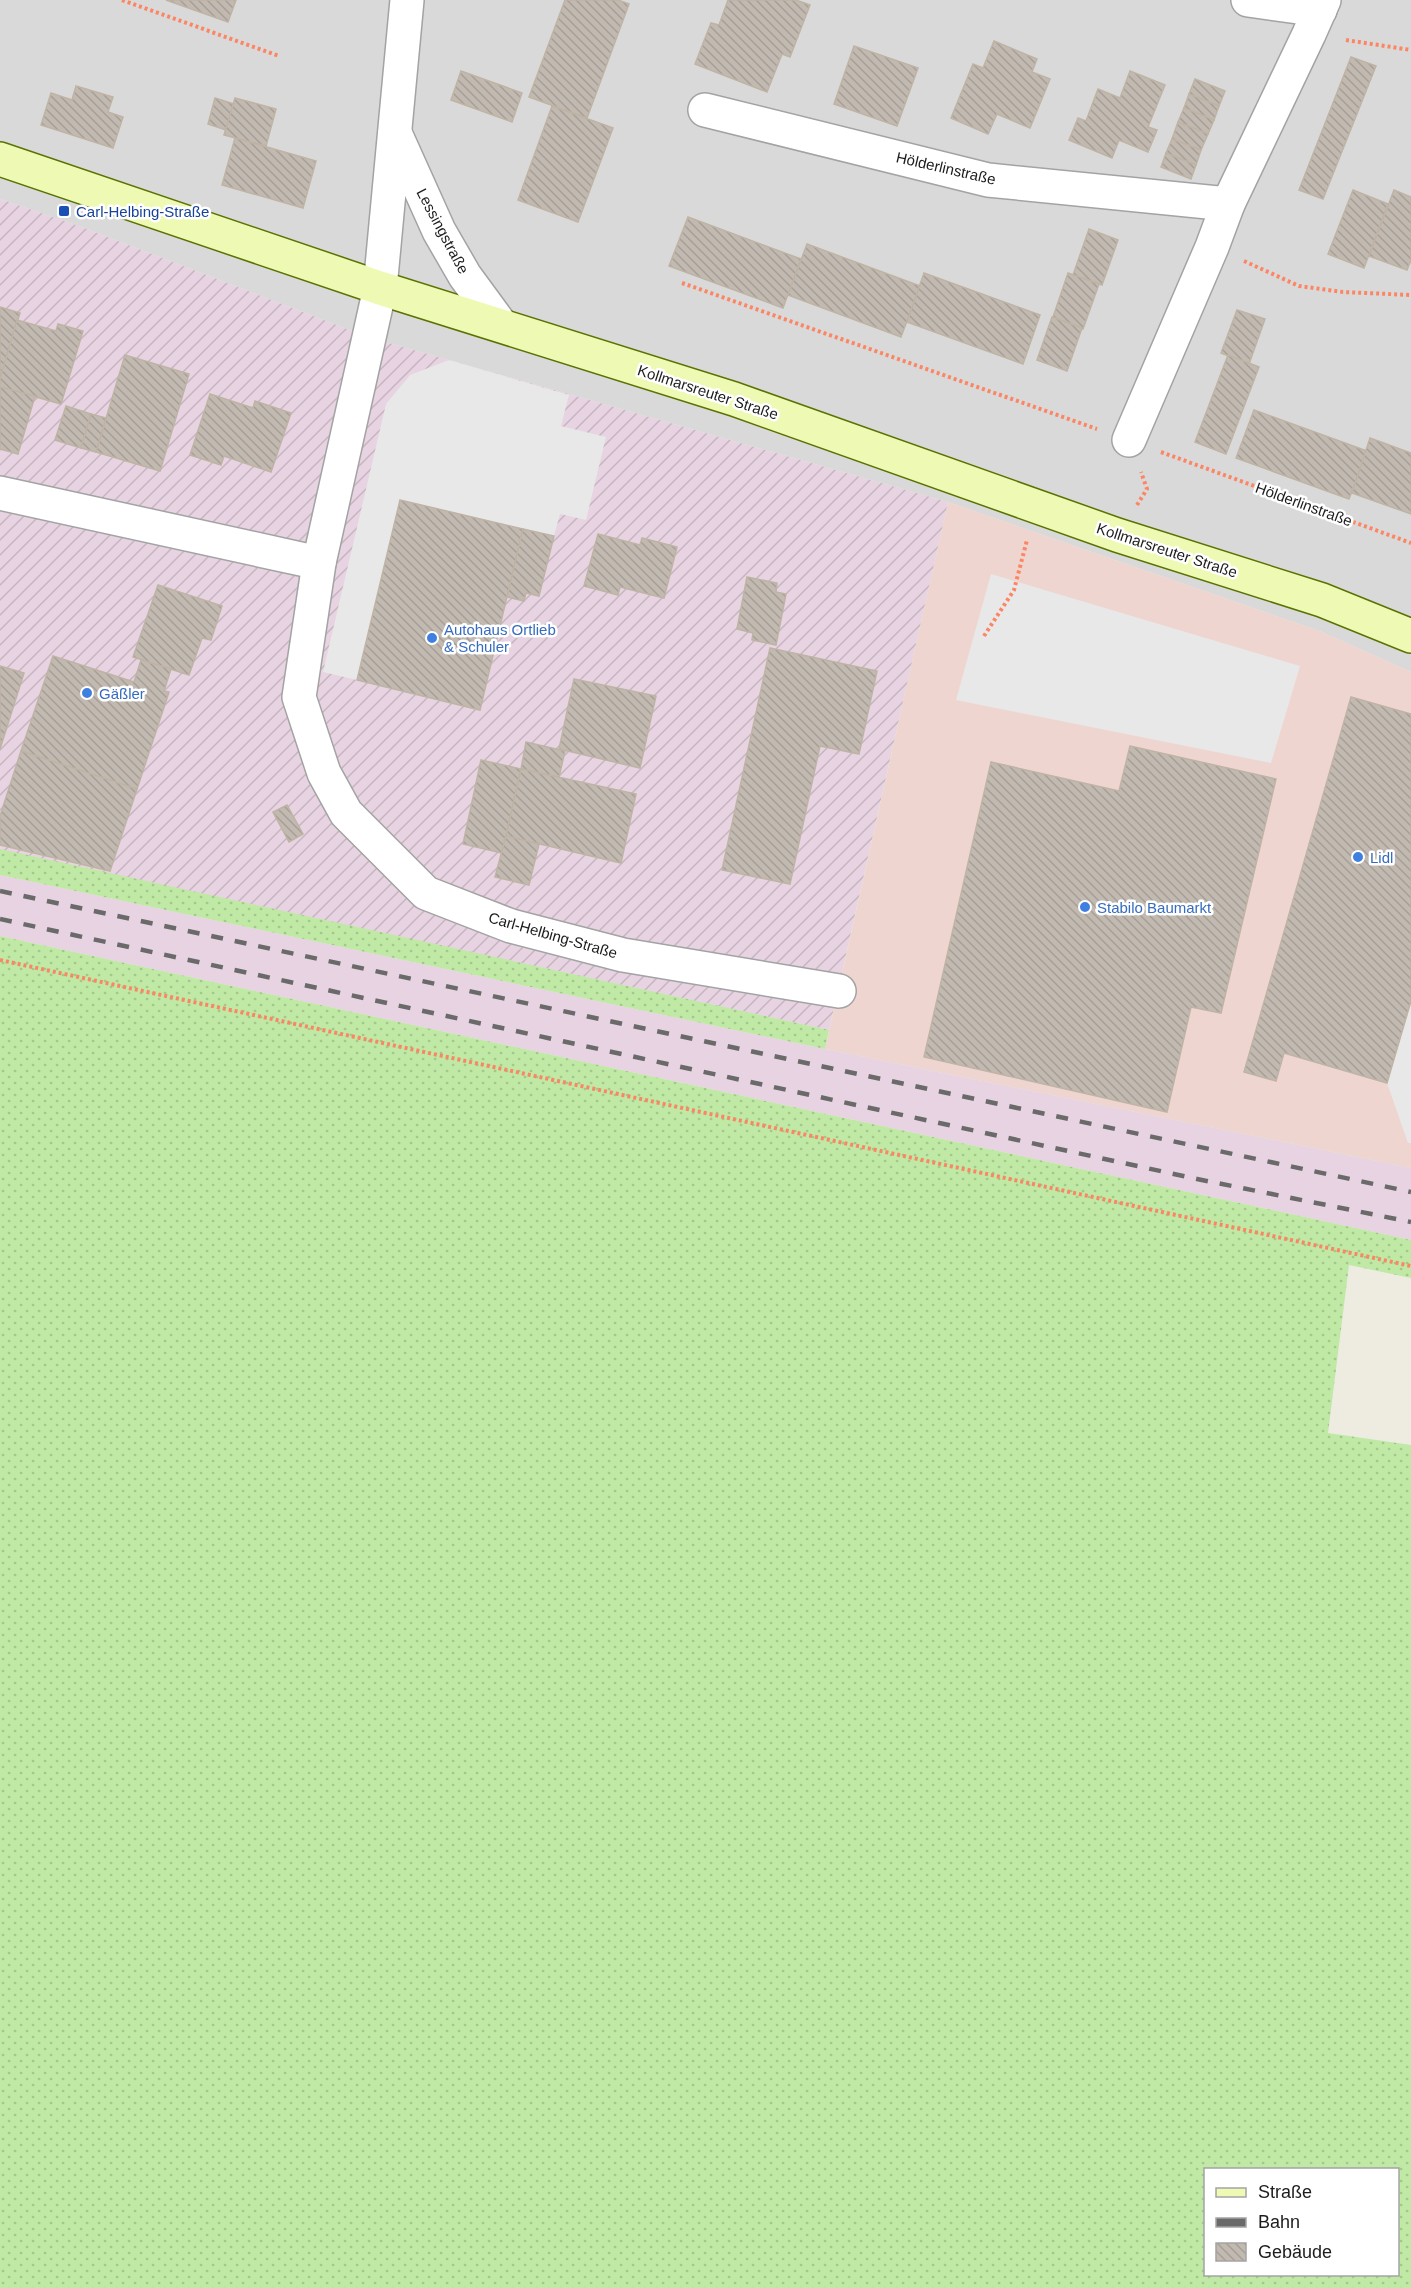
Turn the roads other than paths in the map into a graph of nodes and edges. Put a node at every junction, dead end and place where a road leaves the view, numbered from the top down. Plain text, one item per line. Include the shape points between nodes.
1 (407, 0) edge
2 (1248, 0) edge
3 (1318, 15) edge
4 (705, 110) dead end
5 (395, 131) junction
6 (0, 159) edge
7 (1228, 204) junction
8 (380, 288) junction
9 (501, 325) junction
10 (1129, 440) road end
11 (0, 493) edge
12 (319, 563) junction
13 (1411, 636) edge
14 (839, 991) dead end

1 - 5 street, Lessingstraße
2 - 3 street
3 - 7 street
4 - 7 street, Hölderlinstraße via 988,180
5 - 8 street, Lessingstraße
5 - 9 street, Lessingstraße via 439,231 465,276
6 - 8 main road, Kollmarsreuter Straße
7 - 10 street
8 - 9 main road, Kollmarsreuter Straße
8 - 12 street, Carl-Helbing-Straße
9 - 13 main road, Kollmarsreuter Straße via 734,399 1117,535 1322,600
11 - 12 street
12 - 14 street, Carl-Helbing-Straße via 299,697 302,708 324,774 346,813 426,893 511,926 623,955

